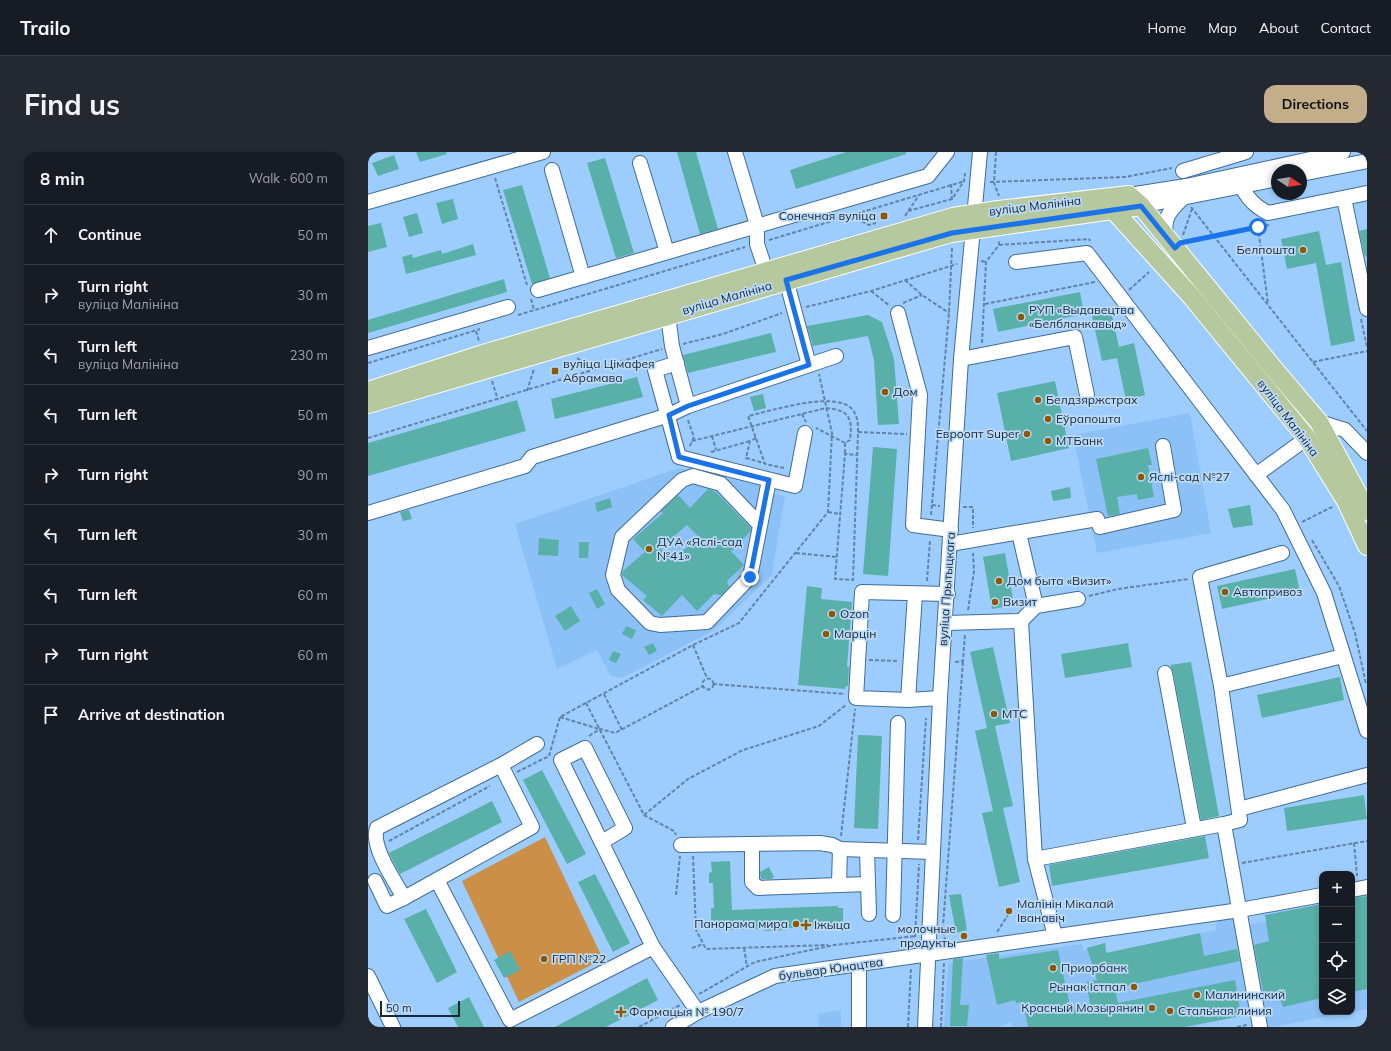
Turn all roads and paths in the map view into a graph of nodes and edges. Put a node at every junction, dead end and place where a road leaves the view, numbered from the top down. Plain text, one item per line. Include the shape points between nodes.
1 (543, 152) edge
2 (735, 152) edge
3 (947, 152) edge
4 (980, 152) edge
5 (996, 152) edge
6 (1246, 152) edge
7 (1343, 152) edge
8 (514, 156) edge
9 (1367, 161) edge
10 (640, 163) dead end
11 (492, 166) junction
12 (552, 170) dead end
13 (1183, 171) joint
14 (1307, 173) edge
15 (1271, 179) edge
16 (964, 181) junction
17 (979, 181) junction
18 (1239, 181) junction
19 (994, 183) junction
20 (951, 184) junction
21 (1367, 193) edge
22 (919, 195) junction
23 (1344, 198) junction
24 (952, 199) junction
25 (1135, 201) junction
26 (368, 202) edge
27 (1188, 202) junction
28 (1108, 204) junction
29 (908, 211) junction
30 (850, 216) junction
31 (905, 217) dead end
32 (998, 218) junction
33 (975, 221) junction
34 (883, 222) dead end
35 (757, 225) junction
36 (952, 225) junction
37 (1272, 225) dead end
38 (1258, 227) junction
39 (1214, 237) junction
40 (1174, 243) junction
41 (757, 244) junction
42 (667, 252) junction
43 (1016, 262) dead end
44 (1160, 262) junction
45 (778, 273) junction
46 (583, 277) junction
47 (1364, 278) edge
48 (904, 280) dead end
49 (1108, 280) junction
50 (532, 291) junction
51 (871, 291) dead end
52 (1128, 291) dead end
53 (922, 295) junction
54 (985, 304) junction
55 (1268, 305) junction
56 (1367, 309) edge
57 (534, 310) junction
58 (895, 310) junction
59 (510, 312) joint
60 (949, 312) junction
61 (668, 315) junction
62 (483, 328) dead end
63 (368, 348) edge
64 (1367, 351) edge
65 (982, 355) junction
66 (836, 356) dead end
67 (570, 359) dead end
68 (961, 359) junction
69 (1313, 362) junction
70 (368, 363) edge
71 (677, 363) junction
72 (809, 365) junction
73 (540, 367) dead end
74 (594, 370) dead end
75 (368, 391) edge
76 (527, 391) dead end
77 (1087, 396) dead end
78 (368, 404) edge
79 (688, 412) junction
80 (802, 414) junction
81 (669, 415) junction
82 (1319, 422) junction
83 (752, 425) junction
84 (1367, 431) edge
85 (858, 432) junction
86 (805, 433) dead end
87 (918, 434) junction
88 (712, 436) junction
89 (756, 438) junction
90 (1307, 438) junction
91 (692, 441) junction
92 (750, 441) junction
93 (845, 443) junction
94 (1164, 446) dead end
95 (716, 450) junction
96 (687, 452) dead end
97 (709, 452) dead end
98 (1367, 453) edge
99 (845, 454) junction
100 (858, 455) junction
101 (746, 458) junction
102 (743, 461) dead end
103 (764, 463) junction
104 (784, 468) dead end
105 (1256, 475) junction
106 (769, 480) junction
107 (1346, 501) junction
108 (1367, 511) edge
109 (828, 512) dead end
110 (368, 513) edge
111 (840, 514) junction
112 (760, 525) junction
113 (930, 528) junction
114 (1292, 528) junction
115 (1019, 533) junction
116 (951, 537) junction
117 (1367, 546) edge
118 (796, 553) dead end
119 (1282, 553) dead end
120 (837, 557) junction
121 (1200, 577) junction
122 (922, 594) junction
123 (948, 594) junction
124 (1078, 599) joint
125 (1036, 606) junction
126 (1021, 621) junction
127 (946, 623) junction
128 (693, 645) dead end
129 (1343, 656) junction
130 (858, 660) junction
131 (963, 661) dead end
132 (910, 662) junction
133 (1165, 673) dead end
134 (707, 678) junction
135 (713, 684) junction
136 (703, 686) junction
137 (1221, 686) junction
138 (604, 694) dead end
139 (856, 696) junction
140 (934, 698) junction
141 (908, 700) junction
142 (586, 703) dead end
143 (560, 717) dead end
144 (898, 723) dead end
145 (600, 729) junction
146 (622, 730) junction
147 (1367, 731) edge
148 (584, 739) dead end
149 (537, 744) dead end
150 (556, 753) dead end
151 (504, 770) junction
152 (1367, 774) edge
153 (1239, 809) junction
154 (644, 815) junction
155 (1224, 824) junction
156 (1194, 828) junction
157 (674, 831) dead end
158 (1367, 841) edge
159 (602, 842) junction
160 (752, 844) junction
161 (1354, 844) junction
162 (687, 845) junction
163 (377, 848) junction
164 (840, 849) junction
165 (868, 851) junction
166 (894, 852) junction
167 (917, 852) junction
168 (933, 852) junction
169 (1035, 859) junction
170 (1231, 865) junction
171 (436, 880) junction
172 (375, 881) dead end
173 (839, 884) junction
174 (868, 884) junction
175 (1359, 888) edge
176 (676, 895) dead end
177 (1319, 896) edge
178 (404, 898) junction
179 (1240, 910) junction
180 (869, 914) dead end
181 (893, 915) dead end
182 (1008, 915) dead end
183 (915, 936) dead end
184 (1055, 936) junction
185 (906, 938) dead end
186 (703, 944) junction
187 (834, 945) dead end
188 (989, 945) junction
189 (653, 947) junction
190 (692, 948) dead end
191 (744, 948) junction
192 (945, 951) junction
193 (929, 954) junction
194 (908, 958) junction
195 (859, 965) junction
196 (747, 967) dead end
197 (368, 976) edge
198 (698, 1012) junction
199 (393, 1027) edge
200 (673, 1027) edge
201 (859, 1027) edge
202 (908, 1027) edge
203 (924, 1027) edge
204 (941, 1027) edge
205 (1260, 1027) edge

1 - 8 street
2 - 35 street
3 - 35 street via 928,176
4 - 17 street, вуліца Прытыцкага
5 - 19 path
6 - 13 street
7 - 18 street
8 - 11 street
9 - 14 street
10 - 42 street
11 - 26 street
11 - 50 path
12 - 46 street
13 - 19 path via 1174,167 1124,177
15 - 18 street
16 - 17 path
16 - 20 path
16 - 24 path
17 - 19 path
17 - 33 street, вуліца Прытыцкага
18 - 23 street via 1257,208 1268,213
18 - 25 street via 1186,186
18 - 27 street
19 - 32 path via 999,195
20 - 22 path
20 - 24 path
21 - 23 street
22 - 29 path
22 - 30 path
23 - 47 street
24 - 29 path
24 - 36 path
25 - 27 street
25 - 28 main road, вуліца Малініна
25 - 40 main road, вуліца Малініна
27 - 39 path
27 - 40 path
27 - 40 street via 1166,217 1164,226
28 - 32 main road, вуліца Малініна
28 - 44 main road, вуліца Малініна
29 - 31 path
30 - 34 path via 869,225
30 - 41 path
32 - 33 main road, вуліца Малініна
32 - 54 path via 999,245 986,262
33 - 36 main road, вуліца Малініна
33 - 68 street, вуліца Прытыцкага
35 - 41 street
35 - 42 street
36 - 45 main road, вуліца Малініна
36 - 60 path
37 - 38 path
38 - 39 path
38 - 55 path
39 - 40 path
39 - 55 path
40 - 82 main road, вуліца Малініна
41 - 45 street
41 - 57 path
42 - 46 street
43 - 49 street via 1087,253
44 - 52 path
44 - 90 main road, вуліца Малініна
45 - 61 main road, вуліца Малініна
45 - 72 street
45 - 75 main road, вуліца Малініна via 490,352
46 - 50 street
47 - 56 street
48 - 53 path
49 - 54 path
49 - 105 street
50 - 57 path
51 - 58 path
53 - 58 path
53 - 60 path
54 - 65 path
55 - 69 path
57 - 59 path
58 - 87 street via 920,395
59 - 63 street
60 - 113 path
61 - 71 street
61 - 78 main road, вуліца Малініна
62 - 70 path
64 - 69 path
65 - 68 street
65 - 77 street via 1075,337
66 - 72 street
67 - 74 path via 576,357
68 - 116 street, вуліца Прытыцкага
69 - 84 path
71 - 79 street
71 - 81 street via 655,370
72 - 79 street
73 - 76 path via 534,368
79 - 81 street
79 - 91 path via 694,437
80 - 83 path
80 - 93 path via 806,423
80 - 93 path via 826,408 843,412 849,417 852,428 850,440
81 - 106 street via 679,457
81 - 110 street via 532,457 525,466
82 - 98 street, вуліца Малініна via 1345,430
82 - 108 main road, вуліца Малініна
83 - 85 path via 748,416 825,400 839,402 852,409 858,419
83 - 88 path
83 - 89 path
85 - 87 path
85 - 100 path
86 - 106 street via 794,486
87 - 113 street via 913,525
88 - 91 path
88 - 95 path
89 - 92 path
89 - 103 path
90 - 105 street
90 - 107 main road, вуліца Малініна
91 - 96 path
92 - 95 path
92 - 101 path
93 - 99 path
94 - 115 street via 1174,510 1100,528 1097,519
95 - 97 path
99 - 100 path
99 - 111 path
100 - 120 path via 853,580 835,579
101 - 102 path
101 - 103 path
103 - 104 path
105 - 114 street via 1283,510
106 - 112 street
107 - 114 path
107 - 117 main road, вуліца Малініна
109 - 111 path
111 - 120 path
112 - 112 street via 750,577 707,622 660,625 650,623 618,590 613,575 622,537 682,480 693,476 721,484
113 - 116 street
113 - 122 path via 927,578
114 - 129 street via 1324,592
115 - 116 street
115 - 125 street
116 - 123 street, вуліца Прытыцкага
118 - 120 path
119 - 121 street
121 - 124 path via 1118,589
121 - 137 street
122 - 123 street
122 - 130 street via 862,592
122 - 132 street
123 - 127 street, вуліца Прытыцкага
124 - 125 street
125 - 126 street
126 - 127 street
126 - 169 street
127 - 140 street, вуліца Прытыцкага
128 - 134 path
129 - 137 street
129 - 147 street
130 - 132 path
130 - 139 street
131 - 192 path via 943,926
132 - 141 street
133 - 156 street
134 - 135 path via 711,679
134 - 136 path via 703,681
135 - 136 path via 709,689
135 - 139 path
136 - 146 path
137 - 153 street
138 - 146 path
139 - 141 street
139 - 154 path via 819,726 743,750 688,779
139 - 164 path
140 - 141 street
140 - 167 path
140 - 168 street, вуліца Прытыцкага
142 - 145 path
143 - 145 path
144 - 166 street
145 - 146 path via 615,733
145 - 148 path
145 - 154 path
149 - 151 street
150 - 151 path
151 - 163 path
151 - 163 street via 377,828 374,835
151 - 171 street via 532,827
152 - 153 street
153 - 155 street via 1240,820
154 - 157 path
155 - 156 street
155 - 170 street
156 - 169 street
158 - 161 path
159 - 159 street via 561,760 585,748 625,828
159 - 189 street
160 - 162 street
160 - 164 street via 820,843
160 - 173 street via 752,882 758,888
161 - 170 path
161 - 175 path
162 - 176 path
162 - 186 path via 696,930
163 - 178 street
164 - 165 street
164 - 173 street
165 - 166 street
165 - 174 street
166 - 167 street
166 - 181 street
167 - 168 street
167 - 183 path via 919,865
168 - 193 street, вуліца Прытыцкага
169 - 184 street
170 - 179 street
171 - 178 street
171 - 189 street via 510,1020
172 - 178 street via 387,906
173 - 174 street
174 - 180 street
177 - 179 street, бульвар Юнацтва
179 - 184 street, бульвар Юнацтва
179 - 205 street
182 - 188 path
184 - 188 street, бульвар Юнацтва
185 - 194 path
186 - 190 path
186 - 191 path via 706,949
187 - 191 path
188 - 192 street, бульвар Юнацтва
189 - 198 street
191 - 196 path
192 - 193 street, бульвар Юнацтва
192 - 204 path
193 - 194 street, бульвар Юнацтва
193 - 203 street, вуліца Прытыцкага
194 - 195 street, бульвар Юнацтва
194 - 202 path via 912,968
195 - 198 street, бульвар Юнацтва via 775,976
195 - 201 street
197 - 199 street
198 - 200 street, бульвар Юнацтва

